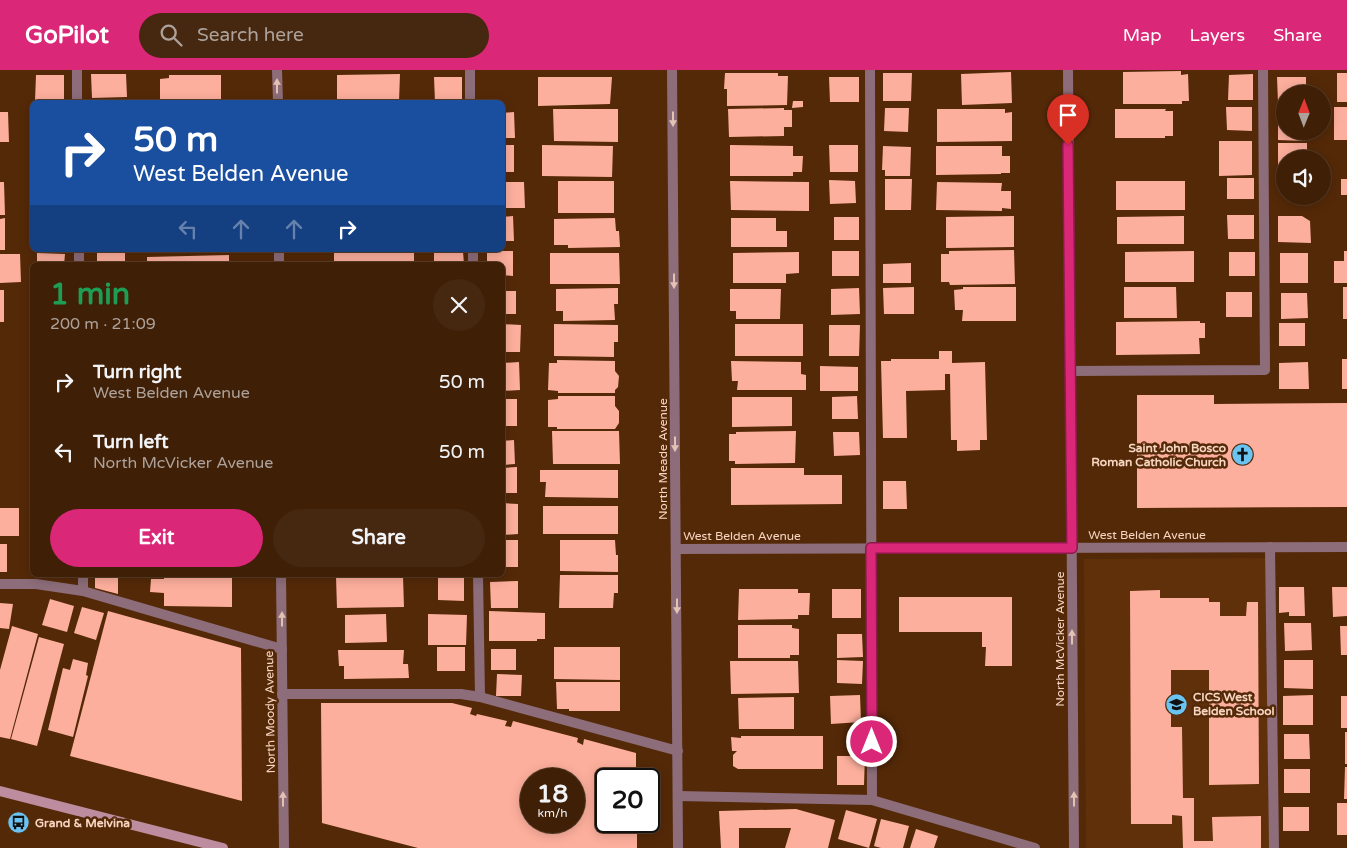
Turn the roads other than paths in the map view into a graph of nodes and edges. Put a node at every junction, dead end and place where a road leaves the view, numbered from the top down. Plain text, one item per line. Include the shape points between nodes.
1 (77, 70) edge
2 (277, 70) edge
3 (470, 70) edge
4 (672, 70) edge
5 (870, 70) edge
6 (1068, 70) edge
7 (1263, 70) edge
8 (77, 100) edge
9 (278, 100) edge
10 (470, 100) edge
11 (1070, 371) junction
12 (1270, 547) junction
13 (1347, 547) edge
14 (676, 548) junction
15 (871, 548) junction
16 (1072, 548) junction
17 (83, 577) edge
18 (281, 577) edge
19 (478, 577) edge
20 (0, 584) edge
21 (83, 591) junction
22 (282, 649) junction
23 (282, 694) junction
24 (480, 697) junction
25 (678, 752) junction
26 (0, 791) edge
27 (678, 796) junction
28 (872, 800) junction
29 (223, 848) edge
30 (284, 848) edge
31 (678, 848) edge
32 (1035, 848) edge
33 (1074, 848) edge
34 (1274, 848) edge

1 - 8 street
9 -> 2 street
3 - 10 street
4 -> 14 street, North Meade Avenue
5 - 15 street
6 - 11 street, North McVicker Avenue
7 - 11 street via 1265,370
11 - 16 street, North McVicker Avenue
12 - 13 street, West Belden Avenue
12 - 16 street, West Belden Avenue
12 - 34 street
14 - 15 street, West Belden Avenue
14 -> 25 street, North Meade Avenue
15 - 16 street, West Belden Avenue
15 - 28 street
33 -> 16 street, North McVicker Avenue
17 - 21 street
22 -> 18 street, North Moody Avenue
19 - 24 street
20 - 21 street via 36,584
21 - 22 street
22 - 23 street, North Moody Avenue
23 - 24 street via 461,694
30 -> 23 street, North Moody Avenue
24 - 25 street
25 - 27 street, North Meade Avenue
26 - 29 main road
27 - 28 street
27 - 31 street, North Meade Avenue
28 - 32 street

